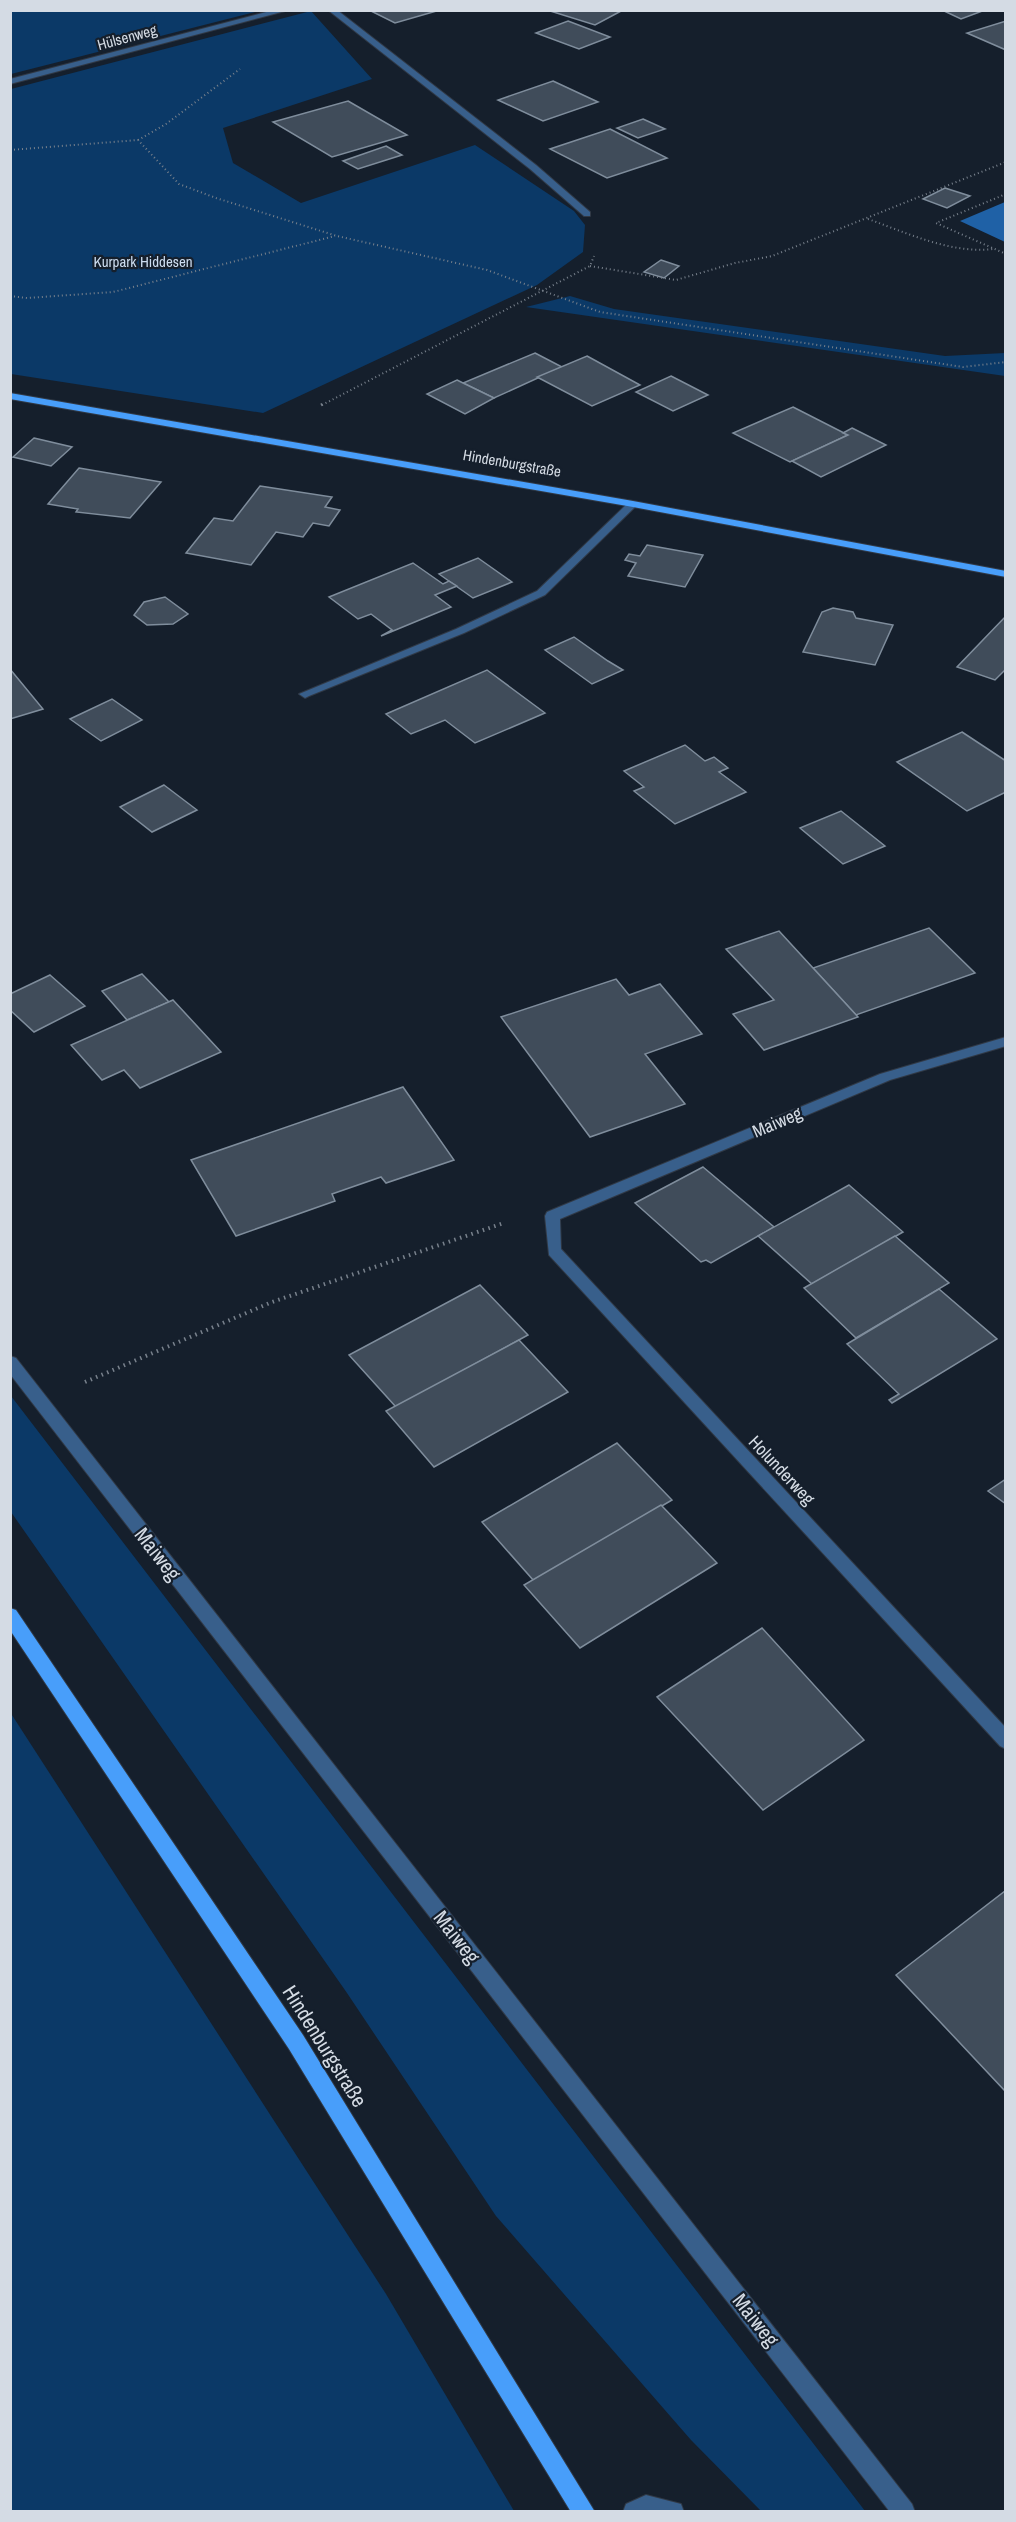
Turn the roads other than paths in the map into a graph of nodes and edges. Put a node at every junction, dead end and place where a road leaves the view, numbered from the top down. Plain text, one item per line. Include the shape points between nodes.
1 (285, 10) edge
2 (332, 10) edge
3 (10, 82) edge
4 (587, 214) road end
5 (10, 396) edge
6 (633, 504) junction
7 (1005, 574) edge
8 (306, 694) dead end
9 (1005, 1041) edge
10 (552, 1216) joint
11 (10, 1362) edge
12 (10, 1615) edge
13 (1005, 1742) edge
14 (584, 2511) edge
15 (633, 2511) edge
16 (673, 2511) edge
17 (904, 2511) edge

1 - 3 street, Hülsenweg
2 - 4 street
5 - 6 main road, Hindenburgstraße
6 - 7 main road, Hindenburgstraße
6 - 8 street via 541,593
9 - 10 street, Maiweg via 885,1077
10 - 13 street, Holunderweg via 554,1251
11 - 17 street, Maiweg
12 - 14 main road, Hindenburgstraße via 296,2042
15 - 16 street via 646,2506

